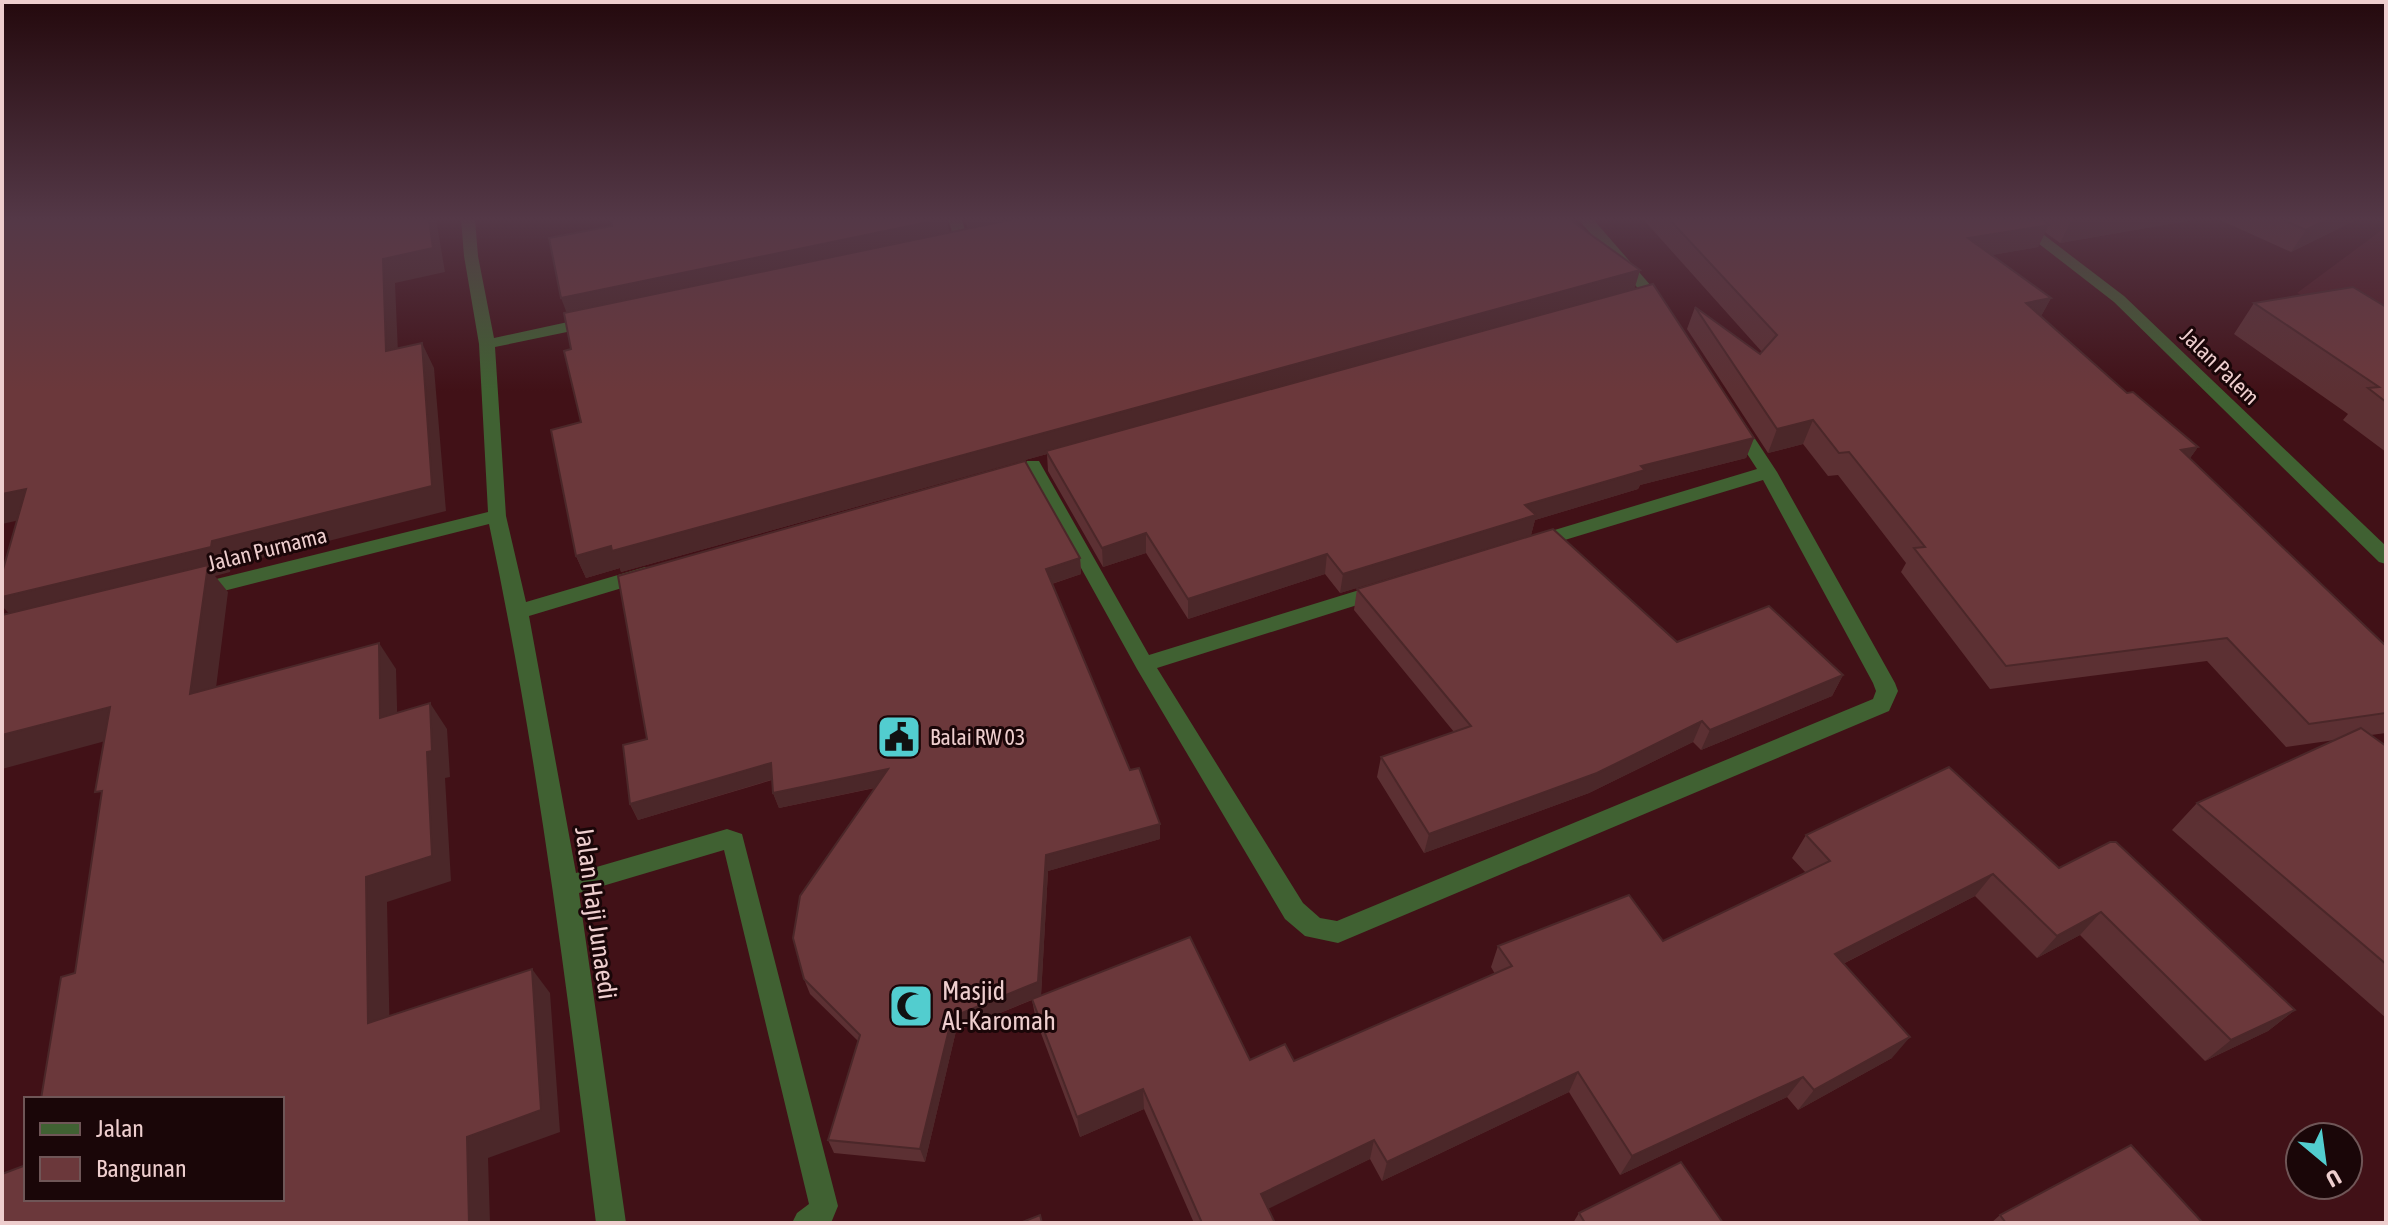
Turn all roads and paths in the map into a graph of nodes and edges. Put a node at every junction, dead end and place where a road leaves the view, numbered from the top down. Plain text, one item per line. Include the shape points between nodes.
1 (475, 276) edge
2 (1630, 276) edge
3 (2089, 276) edge
4 (611, 318) edge
5 (1669, 319) edge
6 (487, 344) junction
7 (1727, 408) edge
8 (1033, 465) edge
9 (1768, 472) junction
10 (497, 516) junction
11 (1509, 551) edge
12 (2386, 557) edge
13 (667, 567) edge
14 (1403, 584) edge
15 (170, 598) edge
16 (518, 612) junction
17 (1144, 664) junction
18 (566, 886) junction
19 (611, 1223) edge
20 (807, 1223) edge

1 - 6 street, Jalan Haji Junaedi
2 - 5 street
3 - 12 street, Jalan Palem via 2119,299
4 - 6 street
6 - 10 street, Jalan Haji Junaedi
7 - 9 street
8 - 17 street
9 - 11 street
9 - 17 street via 1884,683 1887,691 1881,705 1338,932 1314,928 1294,911
10 - 15 street, Jalan Purnama
10 - 16 street, Jalan Haji Junaedi
13 - 16 street
14 - 17 street
16 - 18 street, Jalan Haji Junaedi
18 - 19 street, Jalan Haji Junaedi
18 - 20 street via 734,841 824,1206

